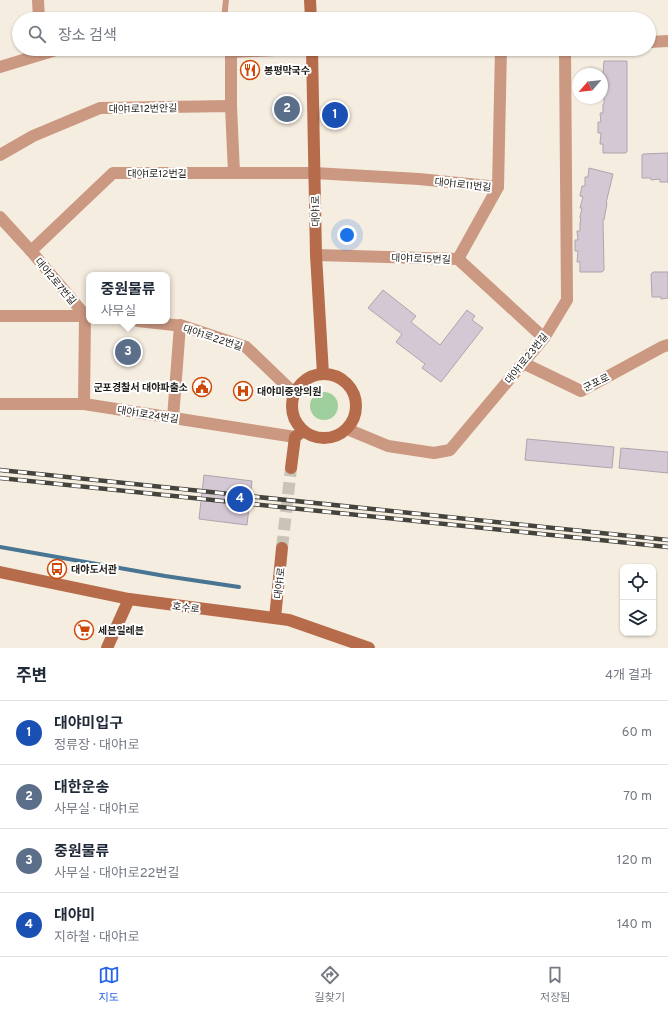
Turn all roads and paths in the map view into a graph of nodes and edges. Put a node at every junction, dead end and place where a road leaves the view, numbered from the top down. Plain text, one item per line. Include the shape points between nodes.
1 (38, 0) edge
2 (226, 0) edge
3 (310, 0) edge
4 (39, 12) edge
5 (225, 12) edge
6 (311, 12) edge
7 (668, 41) edge
8 (656, 42) edge
9 (29, 56) edge
10 (231, 56) edge
11 (312, 56) edge
12 (501, 56) edge
13 (565, 56) edge
14 (0, 67) edge
15 (231, 106) junction
16 (0, 155) edge
17 (234, 173) junction
18 (314, 173) junction
19 (498, 187) junction
20 (0, 217) edge
21 (31, 251) junction
22 (316, 255) junction
23 (458, 259) junction
24 (86, 315) edge
25 (0, 316) edge
26 (86, 316) edge
27 (87, 324) edge
28 (163, 324) edge
29 (180, 326) junction
30 (544, 338) junction
31 (668, 345) edge
32 (523, 363) junction
33 (322, 374) junction
34 (294, 393) junction
35 (0, 404) edge
36 (84, 404) junction
37 (173, 418) junction
38 (347, 429) junction
39 (299, 434) junction
40 (291, 468) tunnel mouth
41 (282, 548) tunnel mouth
42 (0, 572) edge
43 (129, 599) junction
44 (275, 618) junction
45 (106, 648) edge
46 (369, 648) edge

1 - 4 street
2 - 5 lane
3 - 6 street
7 - 8 street
9 - 14 street
10 - 15 street
11 - 18 street, 대야1로
12 - 19 street, 대야1로11번길
13 - 30 street, 대야1로23번길 via 567,300
15 - 16 street, 대야1로12번안길 via 100,108 33,136
15 - 17 street
17 - 18 street, 대야1로12번길
17 - 21 street, 대야1로12번길 via 114,173
18 - 19 street, 대야1로11번길
18 - 22 street, 대야1로
19 - 23 street
20 - 21 street, 대야2로7번길
21 - 24 street, 대야2로7번길
22 - 23 street, 대야1로15번길
22 - 33 street, 대야1로
23 - 30 street, 대야1로15번길
25 - 26 street
27 - 36 street
28 - 29 street, 대야1로22번길
29 - 34 street, 대야1로22번길 via 246,347
29 - 37 street
30 - 32 street, 대야1로23번길
31 - 32 street, 군포로 via 581,391
32 - 38 street, 대야1로23번길 via 450,450 434,453 388,446
33 - 34 street via 306,379
33 - 38 street via 335,376 346,382 354,393 354,418
34 - 39 street via 292,413
35 - 36 street, 대야1로24번길
36 - 37 street, 대야1로24번길
37 - 39 street, 대야1로24번길
38 - 39 street via 340,435 330,438
39 - 40 street
41 - 44 street, 대야1로
42 - 43 street, 호수로
43 - 44 street, 호수로
43 - 45 street
44 - 46 street, 호수로 via 289,620

